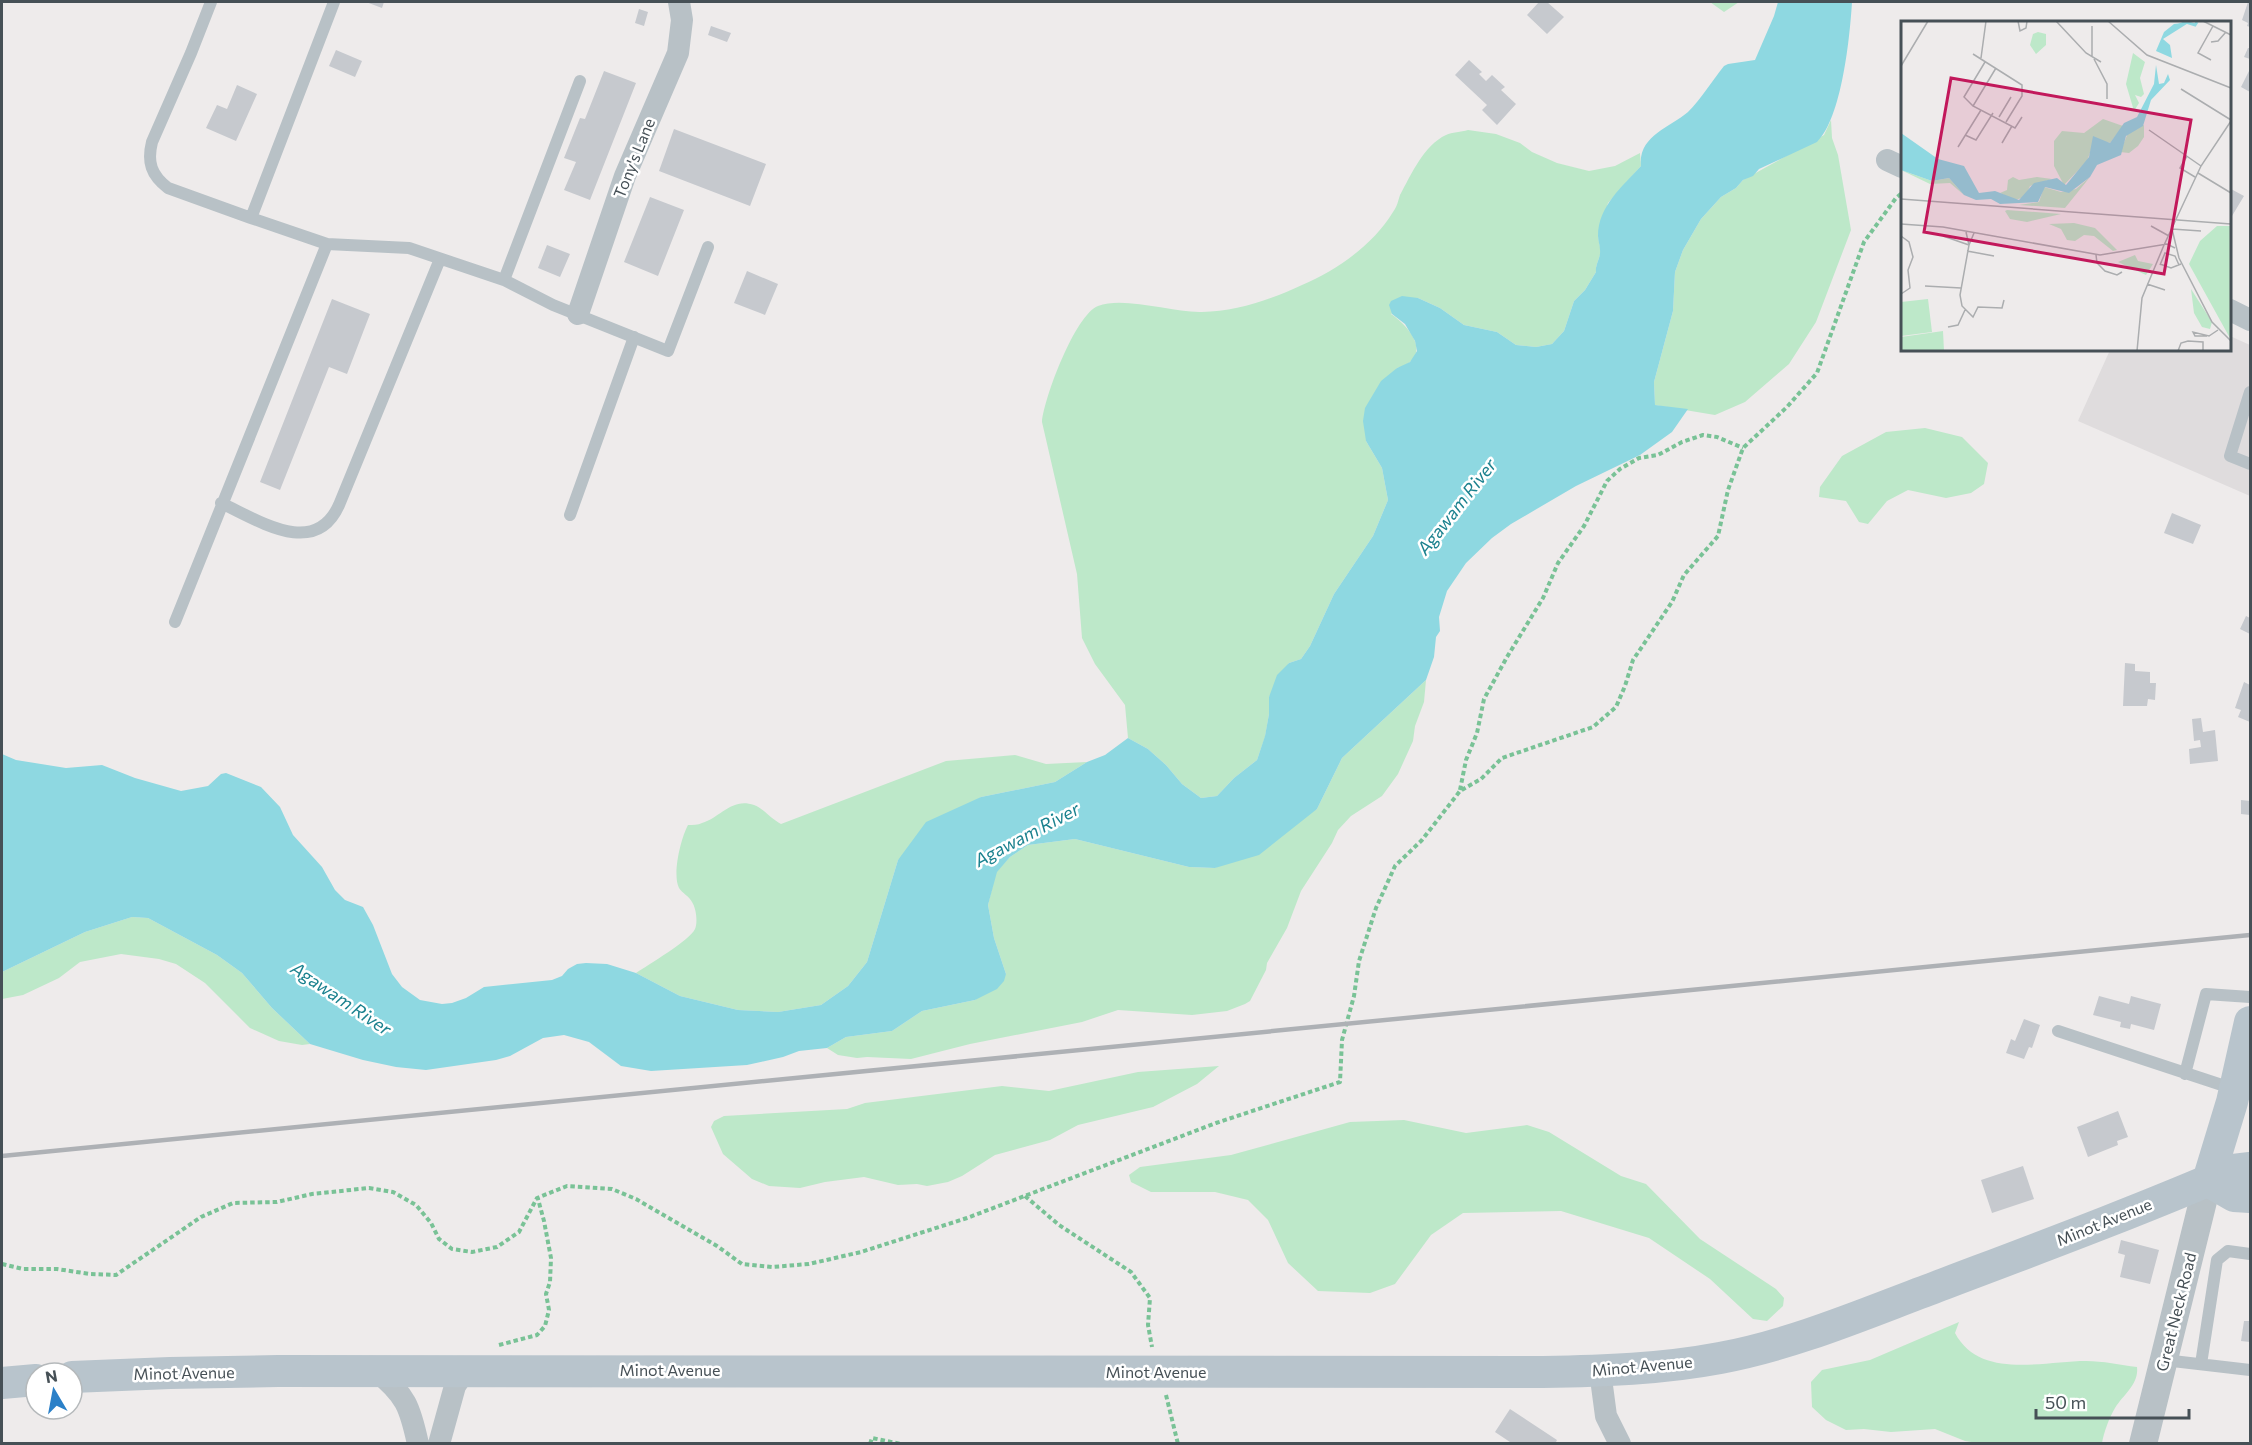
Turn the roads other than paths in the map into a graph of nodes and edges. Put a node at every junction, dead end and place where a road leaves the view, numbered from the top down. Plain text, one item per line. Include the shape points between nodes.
1 (211, 2) edge
2 (334, 2) edge
3 (679, 2) edge
4 (580, 81) dead end
5 (251, 218) junction
6 (327, 244) junction
7 (708, 247) dead end
8 (440, 259) junction
9 (504, 280) junction
10 (2231, 311) edge
11 (578, 314) junction
12 (2250, 320) edge
13 (634, 337) junction
14 (2250, 392) edge
15 (2250, 464) edge
16 (221, 503) junction
17 (570, 515) dead end
18 (175, 622) dead end
19 (2250, 998) edge
20 (2250, 1022) edge
21 (2058, 1031) dead end
22 (2185, 1074) junction
23 (2235, 1090) junction
24 (2250, 1168) edge
25 (2208, 1181) junction
26 (2250, 1197) edge
27 (2250, 1254) edge
28 (2164, 1360) junction
29 (2201, 1364) junction
30 (2250, 1370) edge
31 (376, 1371) junction
32 (470, 1371) junction
33 (1600, 1371) junction
34 (84, 1376) edge
35 (24, 1381) edge
36 (2, 1383) edge
37 (418, 1443) edge
38 (439, 1443) edge
39 (1620, 1443) edge
40 (2143, 1443) edge

1 - 5 lane via 149,157 158,180 168,188
2 - 5 lane
3 - 11 street, Tony's Lane via 682,20 678,53 625,176
4 - 9 lane
5 - 6 lane
6 - 8 lane via 409,248
6 - 16 lane
7 - 13 lane via 668,351
8 - 9 lane
8 - 16 lane via 339,505 326,525 317,530 293,532
9 - 11 lane
10 - 12 street
11 - 13 lane
13 - 17 lane
14 - 15 lane via 2230,456
16 - 18 lane
19 - 22 lane via 2206,994
20 - 23 main road
21 - 22 lane
22 - 23 lane
23 - 25 main road
24 - 25 main road, Minot Avenue via 2233,1170
25 - 26 main road via 2235,1196
25 - 28 street, Great Neck Road
25 - 33 main road, Minot Avenue via 1827,1328 1745,1352 1687,1363
27 - 29 lane via 2228,1251 2217,1260
28 - 29 lane
28 - 40 street, Great Neck Road
29 - 30 lane
31 - 32 main road, Minot Avenue
31 - 34 main road, Minot Avenue
31 - 37 street via 403,1397
32 - 33 main road, Minot Avenue
32 - 38 street via 455,1386
33 - 39 street via 1606,1416
35 - 36 main road

